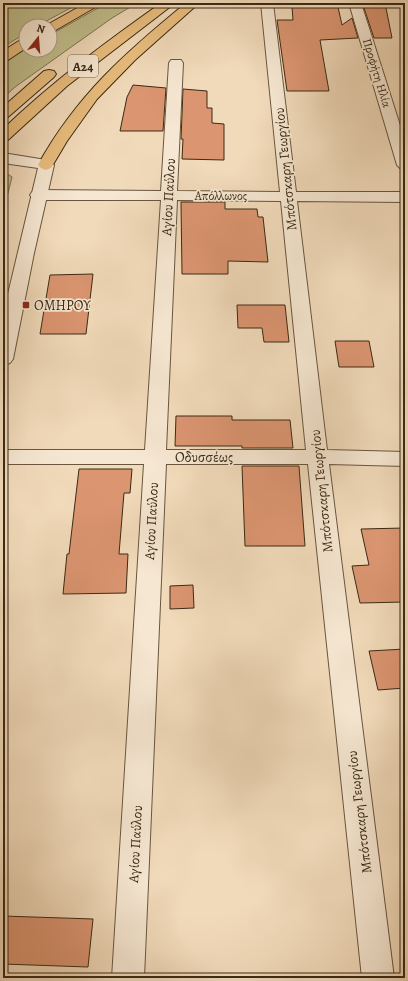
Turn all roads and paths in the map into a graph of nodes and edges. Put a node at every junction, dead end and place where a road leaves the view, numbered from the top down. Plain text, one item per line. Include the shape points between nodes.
1 (95, 3) edge
2 (169, 3) edge
3 (193, 3) edge
4 (267, 3) edge
5 (355, 3) edge
6 (58, 24) edge
7 (18, 47) edge
8 (3, 57) edge
9 (176, 63) dead end
10 (61, 65) dead end
11 (3, 114) edge
12 (3, 137) edge
13 (3, 158) edge
14 (46, 165) junction
15 (405, 165) edge
16 (38, 195) junction
17 (168, 195) junction
18 (288, 196) junction
19 (405, 197) edge
20 (3, 359) edge
21 (3, 457) edge
22 (318, 457) junction
23 (154, 458) junction
24 (405, 459) edge
25 (128, 978) edge
26 (378, 978) edge

1 - 6 highway
2 - 12 highway, Α24 via 65,80
3 - 14 highway via 107,80 75,119
4 - 18 street, Μπότσκαρη Γεωργίου
5 - 15 street, Προφήτη Ηλία
7 - 8 highway
9 - 17 street, Αγίου Παύλου
10 - 11 highway, Α24
13 - 14 street
14 - 16 street
16 - 17 street, Απόλλωνος
16 - 20 street
17 - 18 street, Απόλλωνος
17 - 23 street, Αγίου Παύλου
18 - 19 street, Απόλλωνος
18 - 22 street, Μπότσκαρη Γεωργίου
21 - 23 street, Οδυσσέως
22 - 23 street, Οδυσσέως
22 - 24 street, Οδυσσέως
22 - 26 street, Μπότσκαρη Γεωργίου
23 - 25 street, Αγίου Παύλου

